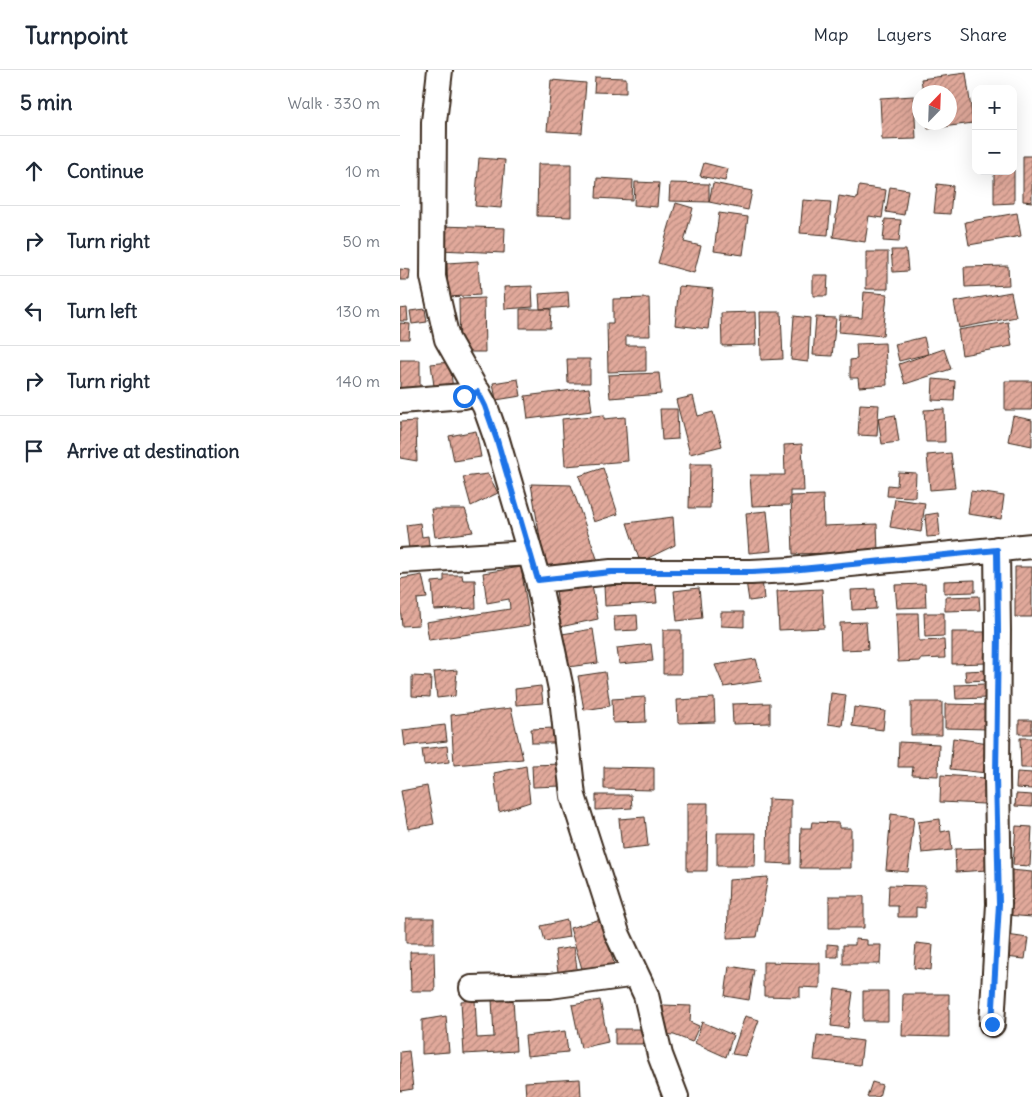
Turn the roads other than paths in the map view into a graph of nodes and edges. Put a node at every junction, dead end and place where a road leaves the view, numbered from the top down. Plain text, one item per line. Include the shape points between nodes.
1 (440, 70) edge
2 (478, 392) junction
3 (400, 401) edge
4 (1032, 546) edge
5 (997, 550) junction
6 (530, 552) junction
7 (400, 561) edge
8 (538, 580) junction
9 (636, 974) junction
10 (472, 988) dead end
11 (992, 1024) dead end
12 (676, 1097) edge

1 - 2 street via 434,122 433,277 447,339
2 - 3 street
2 - 6 street via 497,440
4 - 5 street
5 - 8 street via 790,570 611,572
5 - 11 street via 999,904
6 - 7 street
6 - 8 street
8 - 9 street via 561,689 573,796 617,933
9 - 10 street via 550,986
9 - 12 street via 646,996 660,1055

